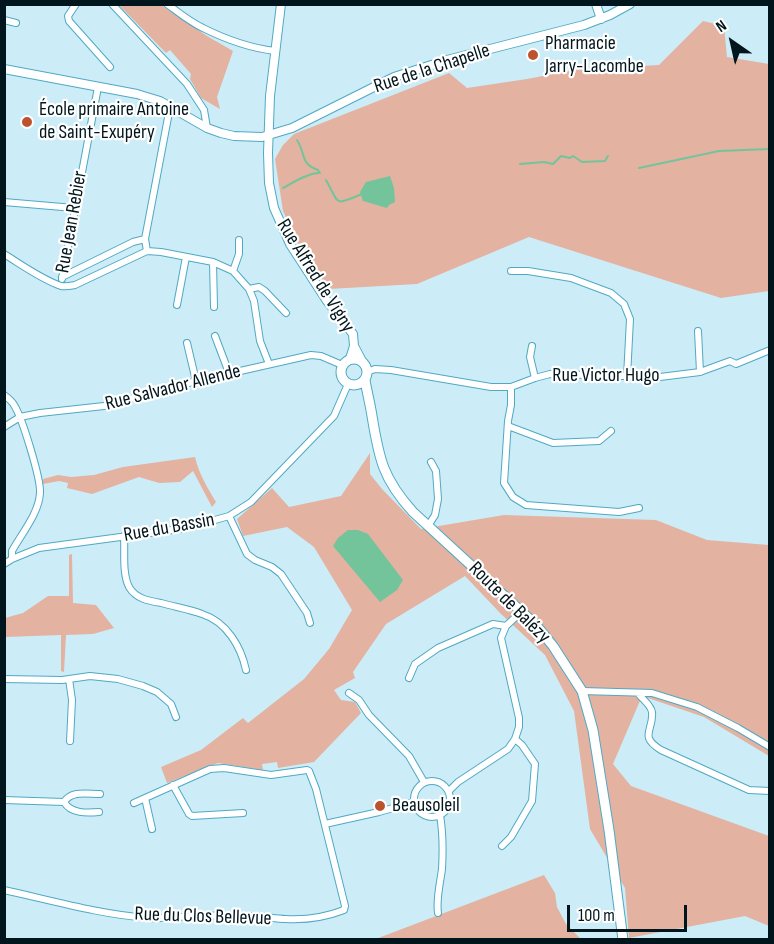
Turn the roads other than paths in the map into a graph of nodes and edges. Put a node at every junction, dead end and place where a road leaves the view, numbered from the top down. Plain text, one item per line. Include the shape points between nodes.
1 (76, 4) edge
2 (112, 4) edge
3 (166, 4) edge
4 (281, 4) edge
5 (596, 4) edge
6 (630, 4) edge
7 (601, 19) junction
8 (4, 20) edge
9 (16, 23) dead end
10 (275, 51) junction
11 (110, 67) dead end
12 (4, 69) edge
13 (98, 87) junction
14 (170, 107) junction
15 (207, 128) junction
16 (269, 135) junction
17 (4, 202) edge
18 (74, 208) junction
19 (145, 238) junction
20 (239, 240) dead end
21 (147, 251) junction
22 (4, 254) edge
23 (186, 257) junction
24 (213, 262) junction
25 (233, 271) junction
26 (511, 272) dead end
27 (62, 277) junction
28 (61, 286) junction
29 (249, 289) junction
30 (177, 305) dead end
31 (214, 307) dead end
32 (286, 313) dead end
33 (698, 332) dead end
34 (215, 336) dead end
35 (187, 343) dead end
36 (354, 346) junction
37 (531, 346) dead end
38 (770, 350) edge
39 (362, 361) junction
40 (346, 362) junction
41 (269, 364) junction
42 (700, 372) junction
43 (229, 373) junction
44 (627, 377) junction
45 (535, 378) junction
46 (359, 380) junction
47 (196, 381) junction
48 (511, 387) junction
49 (4, 395) edge
50 (20, 417) junction
51 (508, 426) junction
52 (4, 427) edge
53 (611, 431) dead end
54 (430, 462) dead end
55 (639, 508) dead end
56 (230, 516) junction
57 (428, 526) junction
58 (124, 536) junction
59 (12, 559) junction
60 (4, 564) edge
61 (522, 611) junction
62 (310, 623) dead end
63 (506, 626) junction
64 (246, 670) dead end
65 (409, 678) dead end
66 (4, 679) edge
67 (69, 679) junction
68 (582, 691) junction
69 (349, 693) dead end
70 (638, 693) junction
71 (176, 717) dead end
72 (515, 740) junction
73 (70, 741) dead end
74 (770, 747) edge
75 (424, 782) junction
76 (173, 785) junction
77 (449, 791) junction
78 (770, 791) edge
79 (100, 794) dead end
80 (145, 798) junction
81 (4, 800) edge
82 (64, 802) junction
83 (414, 802) junction
84 (134, 803) dead end
85 (99, 812) dead end
86 (243, 813) dead end
87 (440, 815) junction
88 (325, 824) junction
89 (152, 829) dead end
90 (502, 846) dead end
91 (4, 890) edge
92 (438, 913) dead end
93 (623, 939) edge

1 - 11 street via 69,21
2 - 15 street via 187,84 204,110
3 - 10 street via 218,35
4 - 10 street, Rue Alfred de Vigny
5 - 7 street
6 - 7 street, Rue de la Chapelle
7 - 16 street, Rue de la Chapelle via 394,77
8 - 9 street
10 - 16 street, Rue Alfred de Vigny
12 - 13 street, Rue de la Chapelle
13 - 14 street, Rue de la Chapelle via 137,94
13 - 18 street, Rue Jean Rebier
14 - 15 street, Rue de la Chapelle
14 - 19 street
15 - 16 street, Rue de la Chapelle via 234,136
16 - 36 street, Rue Alfred de Vigny via 269,183 274,208 290,244 352,334
17 - 18 street
18 - 27 street, Rue Jean Rebier
19 - 21 street
19 - 27 street
20 - 25 street
21 - 23 street
21 - 28 street via 75,285
22 - 28 street
23 - 24 street
23 - 30 street
24 - 25 street
24 - 31 street
25 - 29 street
26 - 44 street via 571,278 611,293 624,304 630,320
27 - 28 street, Rue Jean Rebier
29 - 32 street via 259,287
29 - 41 street
33 - 42 street
34 - 43 street
35 - 47 street
36 - 39 street, Rue Alfred de Vigny
36 - 40 street, Rue Alfred de Vigny
37 - 45 street
38 - 42 street, Rue Victor Hugo via 736,364 730,361
39 - 40 main road via 356,358
39 - 46 main road via 366,365
40 - 41 street, Rue Salvador Allende via 311,355
40 - 46 main road via 341,374 345,381
41 - 43 street, Rue Salvador Allende
42 - 44 street, Rue Victor Hugo
43 - 47 street, Rue Salvador Allende
44 - 45 street, Rue Victor Hugo via 550,374
45 - 48 street, Rue Victor Hugo
46 - 48 street, Rue Victor Hugo via 375,369
46 - 56 street, Rue du Bassin via 334,416 251,502
46 - 57 main road, Route de Balézy via 370,404 387,477 400,498
47 - 50 street, Rue Salvador Allende via 104,406
48 - 51 street
49 - 50 street
50 - 52 street, Rue Salvador Allende
50 - 59 street via 40,493 36,509 12,551
51 - 53 street via 553,443 599,441
51 - 55 street via 504,483 513,497 526,505 619,512
54 - 57 street via 436,471 438,499
56 - 58 street, Rue du Bassin via 187,528
56 - 62 street via 247,554 281,574 308,613
57 - 61 main road, Route de Balézy
58 - 59 street, Rue du Bassin via 39,548
58 - 64 street via 125,573 136,596 204,614 217,622 235,640
59 - 60 street, Rue du Bassin
61 - 63 street
61 - 68 main road, Route de Balézy via 553,646
63 - 65 street via 493,624 438,648 415,663
63 - 72 street via 501,638 519,718
66 - 67 street
67 - 71 street via 90,676 143,686 171,704
67 - 73 street
68 - 70 street
68 - 93 main road, Route de Balézy via 593,730
69 - 75 street via 409,756
70 - 74 street via 652,693 697,707
70 - 78 street via 652,710 647,733 652,745 749,790
72 - 77 street
72 - 90 street via 535,764 532,801
75 - 77 street via 443,783
75 - 83 street via 416,790
76 - 80 street
76 - 86 street via 192,816
76 - 88 street via 210,769 271,775 307,770
77 - 87 street via 448,809
79 - 82 street via 75,794
80 - 84 street
80 - 89 street
81 - 82 street
82 - 85 street via 72,810
83 - 87 street via 424,815
83 - 88 street
87 - 92 street via 442,868
88 - 91 street, Rue du Clos Bellevue via 345,906 334,914 295,919 136,917

